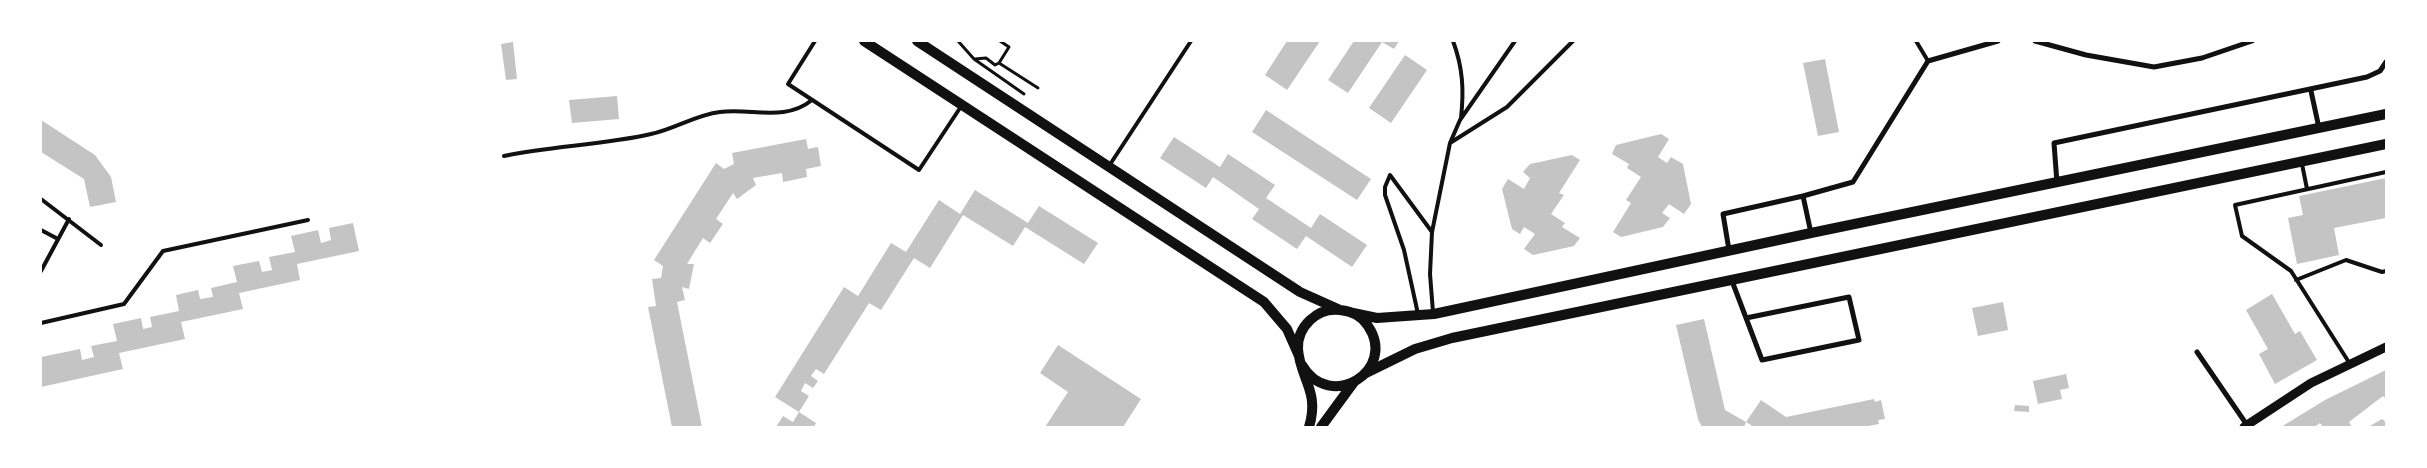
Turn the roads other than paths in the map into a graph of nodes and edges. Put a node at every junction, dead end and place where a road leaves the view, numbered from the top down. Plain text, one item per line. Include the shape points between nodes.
1 (815, 41) edge
2 (864, 41) edge
3 (917, 41) edge
4 (1191, 41) edge
5 (1453, 41) edge
6 (1515, 41) edge
7 (1572, 41) edge
8 (1916, 41) edge
9 (1998, 41) edge
10 (2035, 41) edge
11 (2252, 41) edge
12 (1928, 60) junction
13 (2386, 62) edge
14 (2311, 91) junction
15 (812, 100) junction
16 (962, 105) junction
17 (2386, 114) edge
18 (1460, 120) junction
19 (2319, 128) junction
20 (1450, 143) junction
21 (2386, 144) edge
22 (504, 156) dead end
23 (2301, 162) junction
24 (1108, 168) junction
25 (2386, 172) edge
26 (2057, 182) junction
27 (2308, 189) junction
28 (1803, 196) junction
29 (41, 199) edge
30 (70, 219) junction
31 (308, 220) dead end
32 (41, 230) edge
33 (1432, 232) junction
34 (1811, 233) junction
35 (58, 239) junction
36 (101, 246) dead end
37 (1729, 250) junction
38 (41, 271) edge
39 (2386, 271) edge
40 (2296, 280) junction
41 (1732, 281) junction
42 (1338, 309) junction
43 (1353, 313) junction
44 (1434, 314) junction
45 (1419, 316) junction
46 (1746, 318) junction
47 (41, 323) edge
48 (2386, 347) edge
49 (2197, 352) dead end
50 (1300, 361) junction
51 (2350, 364) junction
52 (1366, 373) junction
53 (1354, 382) junction
54 (2245, 426) edge
55 (1309, 427) edge
56 (1321, 427) edge

1 - 15 lane via 788,84
2 - 16 main road
3 - 24 main road
4 - 24 lane
5 - 18 lane via 1461,62 1464,90
6 - 18 lane
7 - 20 lane via 1507,106
8 - 12 lane
9 - 12 street
10 - 11 street via 2086,56 2154,67 2202,58
12 - 28 street via 1853,182
13 - 14 street via 2380,71 2367,77
14 - 19 street
14 - 26 street via 2054,142
15 - 16 lane via 919,170
15 - 22 lane via 790,112 722,112 687,120 652,134 534,149
16 - 50 main road via 1264,302 1287,328
17 - 19 main road
18 - 20 lane
19 - 26 main road
20 - 33 lane
21 - 23 main road
23 - 27 lane
23 - 41 main road
24 - 42 main road via 1300,292
25 - 27 lane
26 - 34 main road
27 - 40 lane via 2235,205 2242,236 2290,271
28 - 34 street
28 - 37 street via 1723,214
29 - 30 lane
30 - 35 lane
30 - 36 lane
31 - 47 lane via 163,251 124,304
32 - 35 lane
33 - 44 lane via 1430,274
33 - 45 lane via 1390,175 1386,194 1404,250
34 - 37 main road
35 - 38 lane
37 - 44 main road
39 - 40 lane via 2346,260
40 - 51 lane
41 - 46 street
41 - 52 main road via 1452,338 1415,348
42 - 43 main road
42 - 50 main road via 1319,314 1307,323 1299,341
43 - 45 main road via 1377,318
43 - 52 main road via 1365,322 1374,340 1375,355
44 - 45 main road
46 - 46 street via 1762,360 1859,340 1849,297
48 - 51 street
49 - 54 street
50 - 53 main road via 1312,377 1325,384 1340,386
50 - 55 main road via 1309,382 1313,404
51 - 54 street via 2311,383
52 - 53 main road
53 - 56 main road

